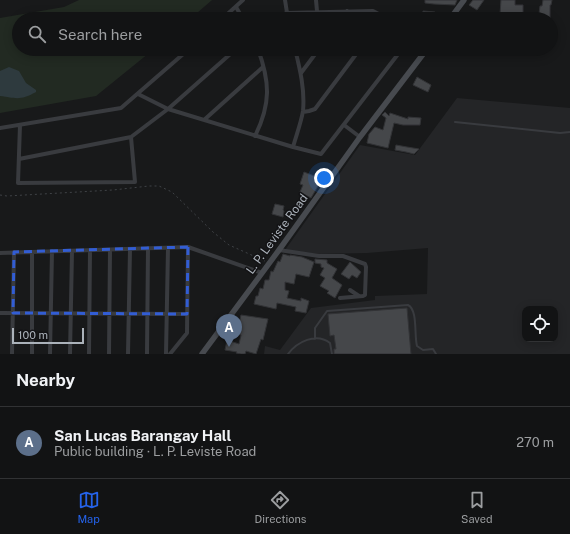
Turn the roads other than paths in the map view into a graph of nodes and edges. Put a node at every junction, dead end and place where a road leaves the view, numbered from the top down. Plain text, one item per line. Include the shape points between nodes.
1 (243, 0) edge
2 (285, 0) edge
3 (316, 0) edge
4 (464, 0) edge
5 (236, 7) junction
6 (317, 11) junction
7 (347, 11) joint
8 (230, 12) edge
9 (239, 12) edge
10 (286, 12) edge
11 (302, 12) edge
12 (375, 12) edge
13 (455, 12) edge
14 (181, 56) edge
15 (228, 56) edge
16 (260, 56) edge
17 (297, 56) edge
18 (314, 56) edge
19 (355, 56) edge
20 (397, 56) edge
21 (422, 56) edge
22 (263, 67) junction
23 (301, 73) junction
24 (138, 94) junction
25 (168, 109) junction
26 (302, 112) junction
27 (204, 120) junction
28 (455, 122) dead end
29 (20, 125) junction
30 (344, 125) junction
31 (0, 128) edge
32 (570, 132) edge
33 (255, 136) junction
34 (131, 137) junction
35 (360, 137) junction
36 (293, 147) junction
37 (19, 158) junction
38 (188, 247) junction
39 (148, 248) junction
40 (168, 248) junction
41 (130, 249) junction
42 (90, 250) junction
43 (110, 250) junction
44 (279, 250) junction
45 (52, 251) junction
46 (72, 251) junction
47 (14, 252) junction
48 (32, 252) junction
49 (0, 253) edge
50 (262, 273) junction
51 (350, 290) dead end
52 (359, 296) junction
53 (340, 298) dead end
54 (13, 312) junction
55 (0, 313) edge
56 (32, 313) junction
57 (51, 313) junction
58 (70, 313) junction
59 (89, 313) junction
60 (109, 313) junction
61 (128, 314) junction
62 (148, 314) junction
63 (167, 314) junction
64 (187, 314) junction
65 (220, 329) junction
66 (233, 332) dead end
67 (315, 339) junction
68 (12, 354) edge
69 (32, 354) edge
70 (50, 354) edge
71 (70, 354) edge
72 (89, 354) edge
73 (109, 354) edge
74 (128, 354) edge
75 (147, 354) edge
76 (166, 354) edge
77 (170, 354) edge
78 (202, 354) edge
79 (288, 354) edge
80 (332, 354) edge
81 (436, 354) edge

1 - 5 street
2 - 10 street
3 - 6 street
4 - 13 main road
5 - 8 street
5 - 9 street
6 - 7 street
6 - 11 street
7 - 12 street
14 - 24 street
15 - 25 street
16 - 22 street
17 - 23 street
18 - 23 street
19 - 26 street via 314,109
20 - 30 street
21 - 35 main road, L. P. Leviste Road
22 - 27 street
22 - 33 street via 268,100 263,120
23 - 26 street
24 - 25 street
24 - 29 street via 121,108
25 - 27 street
25 - 34 street
26 - 36 street
27 - 33 street
28 - 32 lane
29 - 31 street
29 - 37 street
30 - 35 street
30 - 36 street via 321,154
33 - 36 street
34 - 37 street
34 - 37 street via 135,182 18,183
35 - 44 main road, L. P. Leviste Road
38 - 40 street
38 - 50 street
38 - 64 street
39 - 40 street
39 - 41 street
39 - 62 street
40 - 63 street
41 - 43 street
41 - 61 street
42 - 43 street
42 - 46 street
42 - 59 street
43 - 60 street
44 - 50 main road, L. P. Leviste Road
44 - 52 street via 319,256 343,256 363,263 366,266 366,292 364,296
45 - 46 street
45 - 48 street
45 - 57 street
46 - 58 street
47 - 48 street
47 - 49 street
47 - 54 street
48 - 56 street
50 - 65 main road, L. P. Leviste Road
51 - 52 street
52 - 53 street
54 - 55 street
54 - 56 street
54 - 68 street
56 - 57 street
56 - 69 street
57 - 58 street
57 - 70 street
58 - 59 street
58 - 71 street
59 - 60 street
59 - 72 street
60 - 61 street
60 - 73 street
61 - 62 street
61 - 74 street
62 - 63 street
62 - 75 street
63 - 64 street
63 - 76 street
64 - 77 street via 187,333
65 - 66 lane
65 - 78 main road, L. P. Leviste Road
67 - 79 lane via 299,343
67 - 80 lane via 328,342
67 - 81 lane via 315,328 327,311 408,305 414,312 417,346 423,350 433,349

